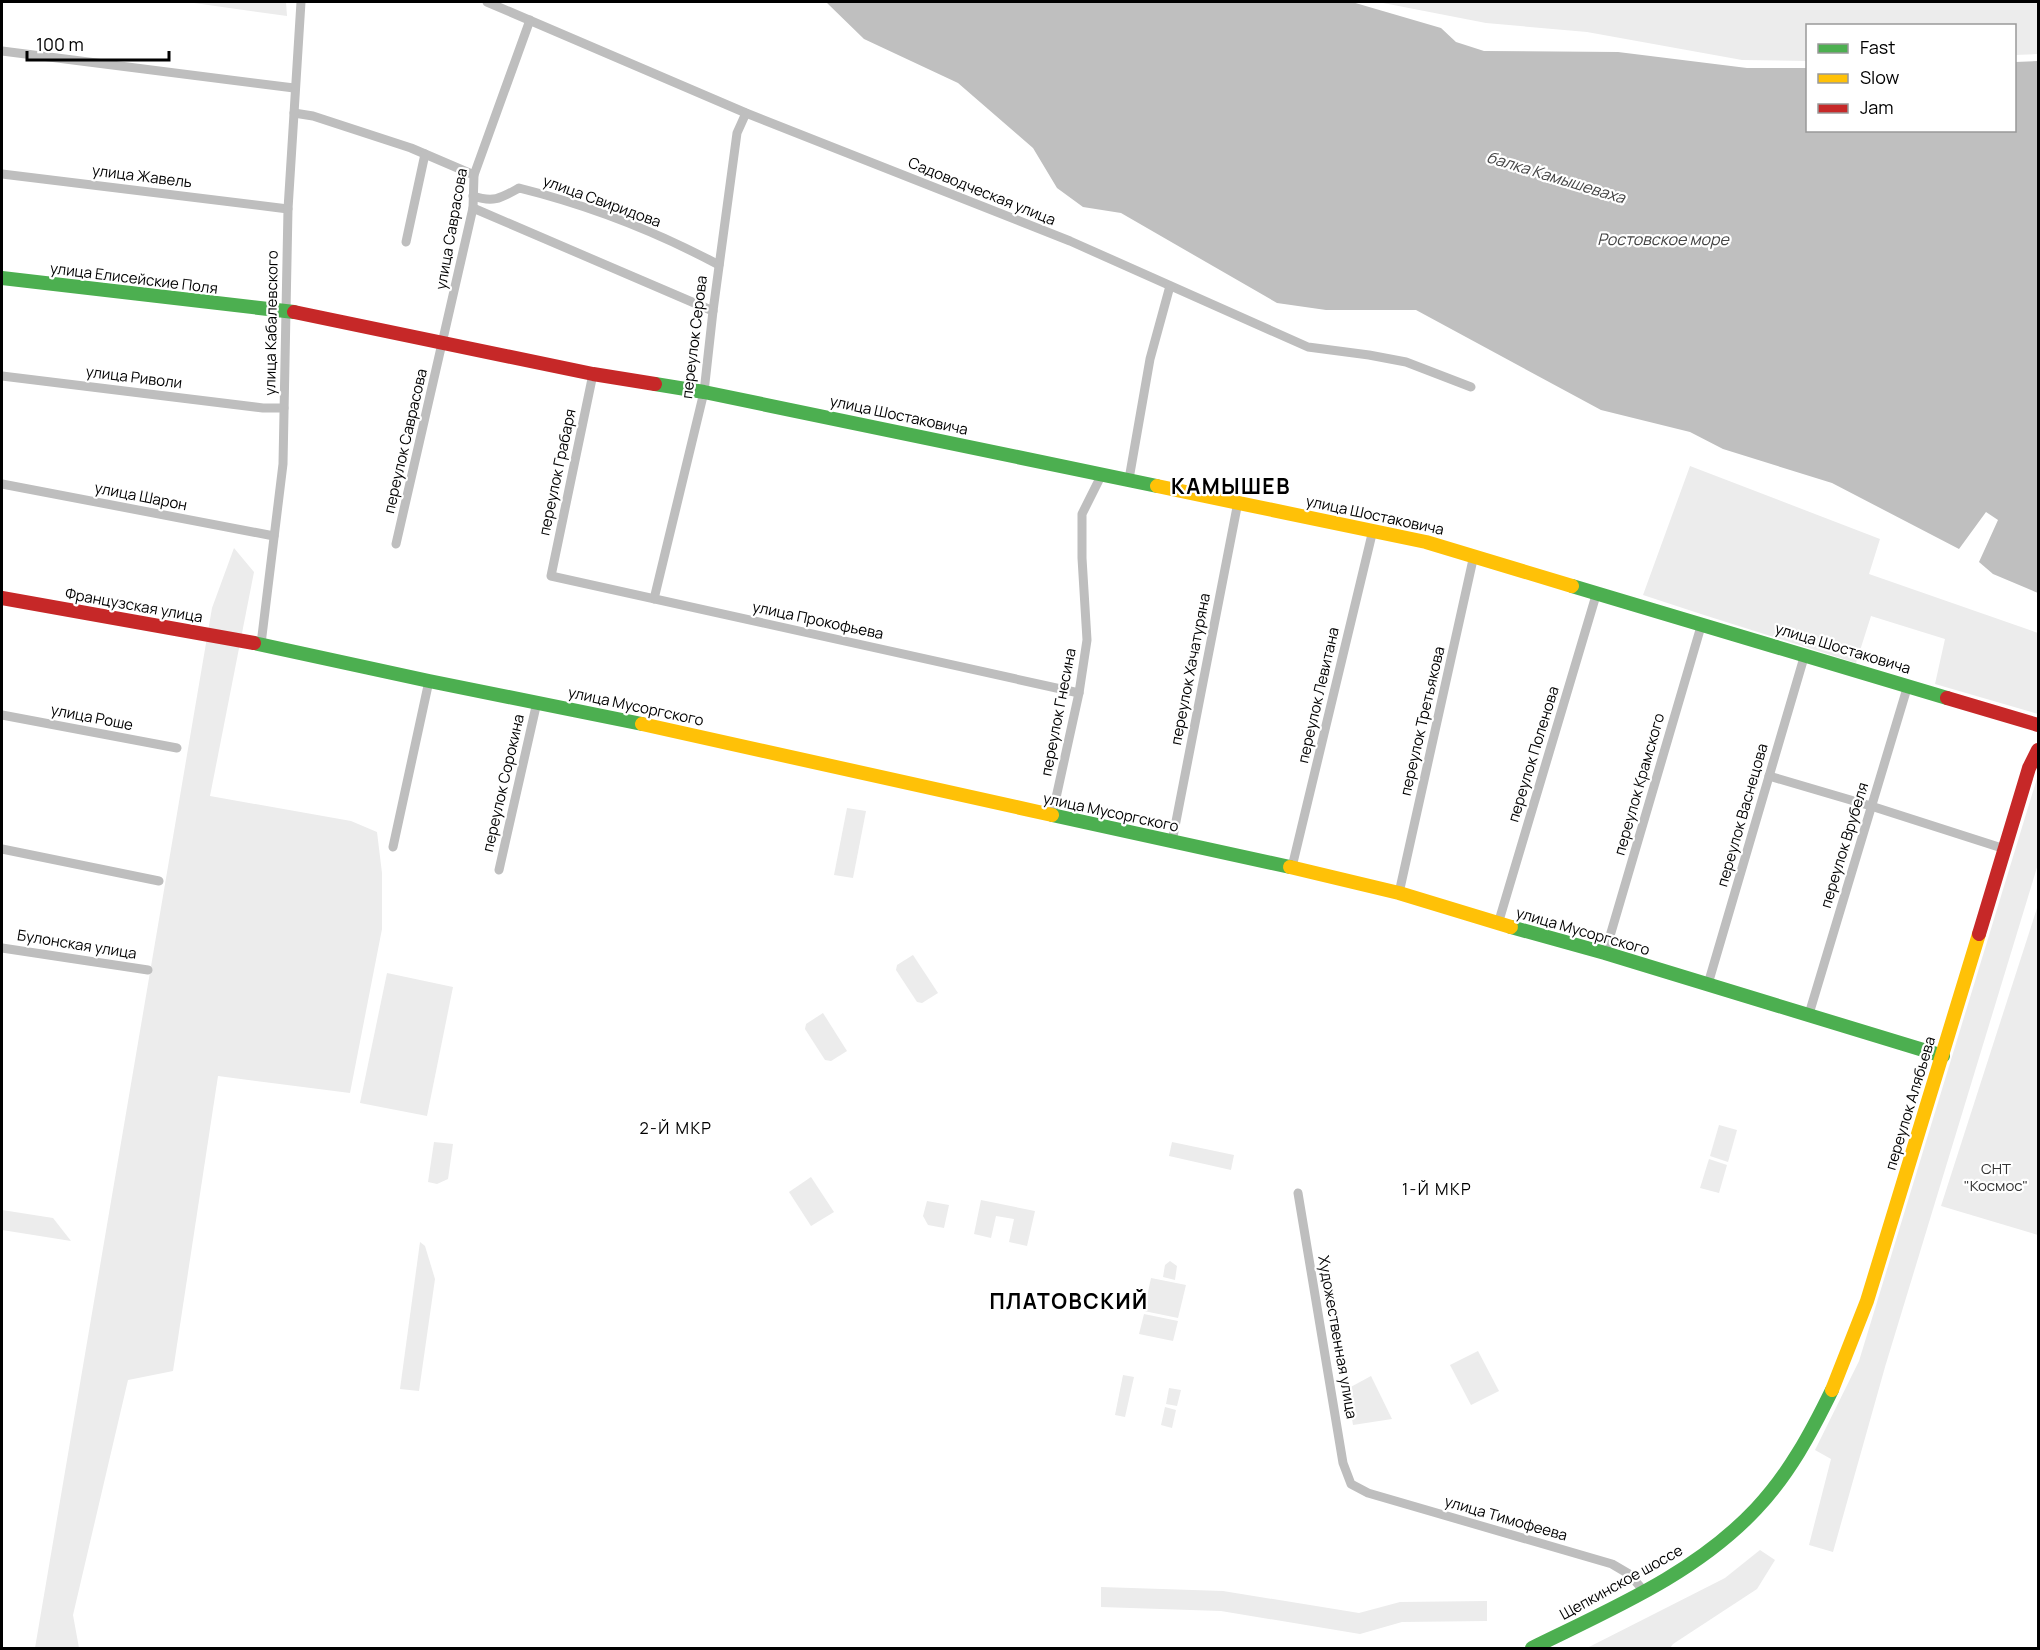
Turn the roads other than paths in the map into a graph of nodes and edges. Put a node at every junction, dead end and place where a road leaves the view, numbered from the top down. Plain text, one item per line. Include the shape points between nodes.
1 (301, 2) edge
2 (487, 2) edge
3 (530, 20) junction
4 (2, 51) edge
5 (294, 88) junction
6 (294, 113) junction
7 (746, 113) junction
8 (425, 154) junction
9 (2, 174) edge
10 (474, 176) junction
11 (473, 196) junction
12 (473, 208) junction
13 (283, 209) junction
14 (406, 242) dead end
15 (719, 265) junction
16 (2, 278) edge
17 (1170, 286) junction
18 (287, 311) junction
19 (713, 311) junction
20 (443, 344) junction
21 (593, 374) junction
22 (2, 376) edge
23 (1471, 387) dead end
24 (704, 392) junction
25 (284, 408) junction
26 (1102, 474) junction
27 (1129, 479) junction
28 (2, 484) edge
29 (1238, 502) junction
30 (1373, 530) junction
31 (274, 536) junction
32 (396, 544) dead end
33 (1474, 555) junction
34 (551, 576) joint
35 (1597, 592) junction
36 (2, 598) edge
37 (654, 599) junction
38 (1702, 623) junction
39 (261, 644) junction
40 (1805, 654) junction
41 (429, 681) junction
42 (1908, 685) junction
43 (1078, 693) junction
44 (537, 702) junction
45 (2, 715) edge
46 (2038, 725) edge
47 (177, 748) dead end
48 (2038, 750) edge
49 (1769, 776) junction
50 (1871, 806) junction
51 (1052, 816) junction
52 (1172, 842) junction
53 (393, 847) dead end
54 (2, 849) edge
55 (2005, 849) junction
56 (1292, 867) junction
57 (499, 870) dead end
58 (159, 881) dead end
59 (1399, 893) junction
60 (1498, 924) junction
61 (2, 948) edge
62 (1605, 953) junction
63 (148, 970) dead end
64 (1708, 984) junction
65 (1809, 1014) junction
66 (1943, 1056) junction
67 (1298, 1193) dead end
68 (1795, 1460) joint
69 (1351, 1485) joint
70 (1644, 1591) junction
71 (1532, 1648) edge

1 - 5 street, улица Кабалевского
2 - 3 street, Садоводческая улица
3 - 7 street, Садоводческая улица
3 - 10 street, улица Саврасова
4 - 5 street
5 - 6 street, улица Кабалевского
6 - 8 street
6 - 13 street, улица Кабалевского
7 - 15 street, переулок Серова via 737,133
7 - 17 street, Садоводческая улица
8 - 10 street
8 - 14 street
9 - 13 street, улица Жавель
10 - 11 street, улица Саврасова
11 - 12 street, улица Саврасова
11 - 15 street, улица Свиридова via 498,200 519,188 558,198
12 - 19 street
12 - 20 street, улица Саврасова
13 - 18 street, улица Кабалевского
15 - 19 street, переулок Серова
16 - 18 street, улица Елисейские Поля
17 - 23 street, Садоводческая улица via 1308,348 1406,362
17 - 27 street via 1150,359
18 - 20 street, улица Шостаковича
18 - 25 street, улица Кабалевского
19 - 24 street, переулок Серова
20 - 21 street, улица Шостаковича
20 - 32 street, переулок Саврасова
21 - 24 street, улица Шостаковича
21 - 34 street, переулок Грабаря
22 - 25 street, улица Риволи
24 - 26 street, улица Шостаковича
24 - 37 street, переулок Серова
25 - 31 street, улица Кабалевского via 283,464
26 - 27 street, улица Шостаковича
26 - 43 street, переулок Гнесина via 1082,514 1088,640
27 - 29 street, улица Шостаковича
28 - 31 street, улица Шарон
29 - 30 street, улица Шостаковича
29 - 52 street, переулок Хачатуряна
30 - 33 street, улица Шостаковича
30 - 56 street, переулок Левитана
31 - 39 street, улица Кабалевского
33 - 35 street, улица Шостаковича
33 - 59 street, переулок Третьякова
34 - 37 street, улица Прокофьева
35 - 38 street, улица Шостаковича
35 - 60 street, переулок Поленова
36 - 39 street, Французская улица
37 - 43 street, улица Прокофьева
38 - 40 street, улица Шостаковича
38 - 62 street, переулок Крамского
39 - 41 street, улица Мусоргского
40 - 42 street, улица Шостаковича
40 - 49 street, переулок Васнецова
41 - 44 street, улица Мусоргского
41 - 53 street
42 - 46 street, улица Шостаковича
42 - 50 street, переулок Врубеля
43 - 51 street, переулок Гнесина
44 - 51 street, улица Мусоргского
44 - 57 street, переулок Сорокина
45 - 47 street, улица Роше
48 - 55 street, переулок Алябьева
49 - 50 street
49 - 64 street, переулок Васнецова
50 - 55 street
50 - 65 street, переулок Врубеля
51 - 52 street, улица Мусоргского
52 - 56 street, улица Мусоргского
54 - 58 street
55 - 66 street, переулок Алябьева
56 - 59 street, улица Мусоргского
59 - 60 street, улица Мусоргского
60 - 62 street, улица Мусоргского
61 - 63 street, Булонская улица
62 - 64 street, улица Мусоргского
64 - 65 street, улица Мусоргского
65 - 66 street, улица Мусоргского
66 - 68 street, переулок Алябьева via 1854,1336 1827,1401
67 - 69 street, Художественная улица via 1343,1463
68 - 70 street, Щепкинское шоссе via 1736,1528 1696,1560
69 - 70 street, улица Тимофеева via 1612,1564 1629,1574
70 - 71 street, Щепкинское шоссе

